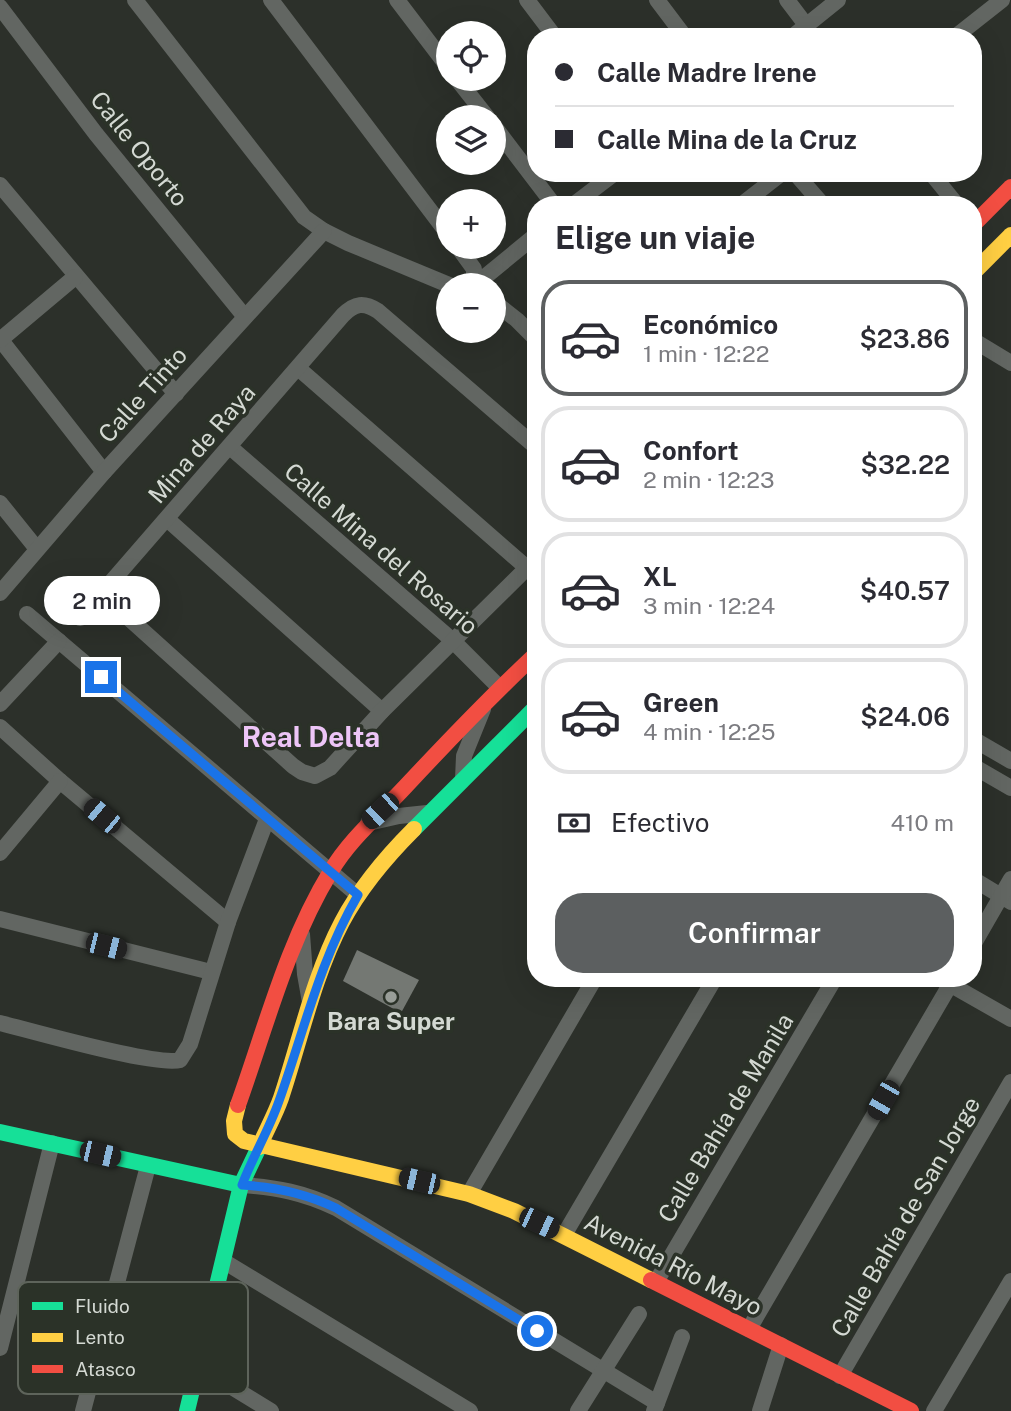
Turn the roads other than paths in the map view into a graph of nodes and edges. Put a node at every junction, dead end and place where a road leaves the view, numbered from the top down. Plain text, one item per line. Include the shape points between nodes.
1 (135, 0) edge
2 (271, 0) edge
3 (397, 0) edge
4 (527, 0) edge
5 (657, 0) edge
6 (787, 0) edge
7 (838, 0) edge
8 (1002, 0) edge
9 (0, 7) edge
10 (806, 25) junction
11 (548, 28) edge
12 (678, 28) edge
13 (802, 28) edge
14 (966, 28) edge
15 (436, 51) edge
16 (466, 91) edge
17 (477, 105) edge
18 (506, 142) edge
19 (527, 169) edge
20 (537, 182) edge
21 (603, 182) edge
22 (770, 182) edge
23 (802, 182) edge
24 (938, 182) edge
25 (0, 184) edge
26 (1011, 187) edge
27 (547, 196) edge
28 (585, 196) edge
29 (753, 196) edge
30 (815, 196) edge
31 (950, 196) edge
32 (982, 216) edge
33 (436, 218) edge
34 (324, 231) junction
35 (1011, 235) edge
36 (527, 242) edge
37 (982, 264) edge
38 (489, 273) edge
39 (75, 276) junction
40 (436, 279) edge
41 (506, 311) edge
42 (244, 317) junction
43 (527, 331) edge
44 (0, 340) edge
45 (982, 345) edge
46 (1011, 363) edge
47 (298, 368) junction
48 (176, 394) junction
49 (527, 439) edge
50 (230, 447) junction
51 (104, 472) junction
52 (0, 503) edge
53 (167, 519) junction
54 (37, 549) junction
55 (527, 560) edge
56 (527, 567) edge
57 (0, 593) edge
58 (102, 594) junction
59 (27, 614) dead end
60 (80, 618) dead end
61 (452, 640) junction
62 (60, 641) junction
63 (527, 661) edge
64 (499, 687) junction
65 (487, 701) junction
66 (0, 704) edge
67 (382, 710) junction
68 (527, 716) edge
69 (0, 727) edge
70 (982, 743) edge
71 (1011, 761) edge
72 (982, 771) edge
73 (463, 779) junction
74 (61, 781) junction
75 (1011, 788) edge
76 (427, 813) junction
77 (267, 819) junction
78 (368, 823) junction
79 (0, 853) edge
80 (330, 873) junction
81 (1011, 879) edge
82 (982, 884) edge
83 (358, 895) junction
84 (1006, 899) edge
85 (0, 919) edge
86 (228, 922) junction
87 (302, 931) junction
88 (982, 932) edge
89 (211, 972) junction
90 (590, 987) edge
91 (710, 987) edge
92 (830, 987) edge
93 (945, 987) edge
94 (958, 987) edge
95 (310, 1002) junction
96 (1011, 1019) edge
97 (0, 1023) edge
98 (1011, 1082) edge
99 (0, 1132) edge
100 (52, 1143) junction
101 (261, 1145) junction
102 (148, 1166) junction
103 (242, 1185) junction
104 (469, 1194) junction
105 (564, 1235) junction
106 (225, 1262) junction
107 (1011, 1281) edge
108 (117, 1282) edge
109 (220, 1282) edge
110 (656, 1282) junction
111 (639, 1314) dead end
112 (749, 1329) junction
113 (682, 1337) dead end
114 (781, 1345) junction
115 (0, 1348) edge
116 (603, 1371) junction
117 (840, 1376) junction
118 (88, 1394) edge
119 (192, 1394) edge
120 (243, 1394) edge
121 (879, 1404) edge
122 (656, 1407) edge
123 (83, 1411) edge
124 (187, 1411) edge
125 (271, 1411) edge
126 (470, 1411) edge
127 (578, 1411) edge
128 (760, 1411) edge
129 (911, 1411) edge
130 (934, 1411) edge

1 - 34 street via 297,209
2 - 33 street
3 - 15 street
4 - 11 street
5 - 12 street
6 - 10 street
7 - 10 street
8 - 14 street
9 - 42 street, Calle Oporto
10 - 13 street
16 - 17 street
18 - 19 street
20 - 27 street
21 - 28 street
22 - 29 street
23 - 30 street
24 - 31 street
25 - 39 street
26 - 32 street
34 - 40 street
34 - 42 street, Calle Tinto
35 - 37 street
36 - 38 street
39 - 44 street
39 - 48 street
41 - 43 street
42 - 48 street, Calle Tinto
44 - 51 street
45 - 46 street
47 - 49 street, Mina de Raya via 343,315 362,304 378,311
47 - 50 street, Mina de Raya
47 - 55 street
48 - 51 street, Calle Tinto
50 - 53 street, Mina de Raya
50 - 61 street, Calle Mina del Rosario
51 - 54 street, Calle Tinto
52 - 54 street
53 - 58 street, Mina de Raya
53 - 67 street
54 - 57 street, Calle Tinto
56 - 61 street
58 - 60 street, Mina de Raya
58 - 67 street via 293,766 315,776 330,768
59 - 62 street
61 - 64 street, Calle Mina del Rosario
61 - 67 street
62 - 66 street
62 - 77 street
63 - 64 street
64 - 65 street
65 - 73 street via 464,756
65 - 78 street
68 - 73 street
69 - 74 street
70 - 71 street
72 - 75 street
73 - 76 street
74 - 79 street
74 - 86 street
76 - 78 street
76 - 83 street
77 - 80 street
77 - 86 street
78 - 80 street
80 - 83 street
80 - 87 street
81 - 84 street
82 - 84 street
83 - 95 street via 341,924
84 - 88 street
85 - 89 street
86 - 89 street
87 - 95 street
87 - 101 street, Avenida Río Mayo via 236,1114 235,1134
89 - 97 street via 190,1044 180,1060 173,1062
90 - 104 street
91 - 105 street
92 - 110 street, Calle Bahía de Manila
93 - 112 street
94 - 96 street
95 - 101 street
98 - 117 street, Calle Bahía de San Jorge
99 - 100 street
100 - 102 street
100 - 115 street
101 - 103 street
101 - 104 street, Avenida Río Mayo
102 - 103 street
102 - 108 street
103 - 106 street
103 - 116 street via 315,1197
104 - 105 street, Avenida Río Mayo
105 - 110 street, Avenida Río Mayo
106 - 109 street
106 - 126 street
107 - 130 street
110 - 112 street, Avenida Río Mayo
111 - 116 street
112 - 114 street, Avenida Río Mayo
113 - 122 street
114 - 117 street, Avenida Río Mayo
114 - 128 street
116 - 122 street
116 - 127 street
117 - 121 street, Avenida Río Mayo
118 - 123 street
119 - 124 street
120 - 125 street
121 - 129 street, Avenida Río Mayo

